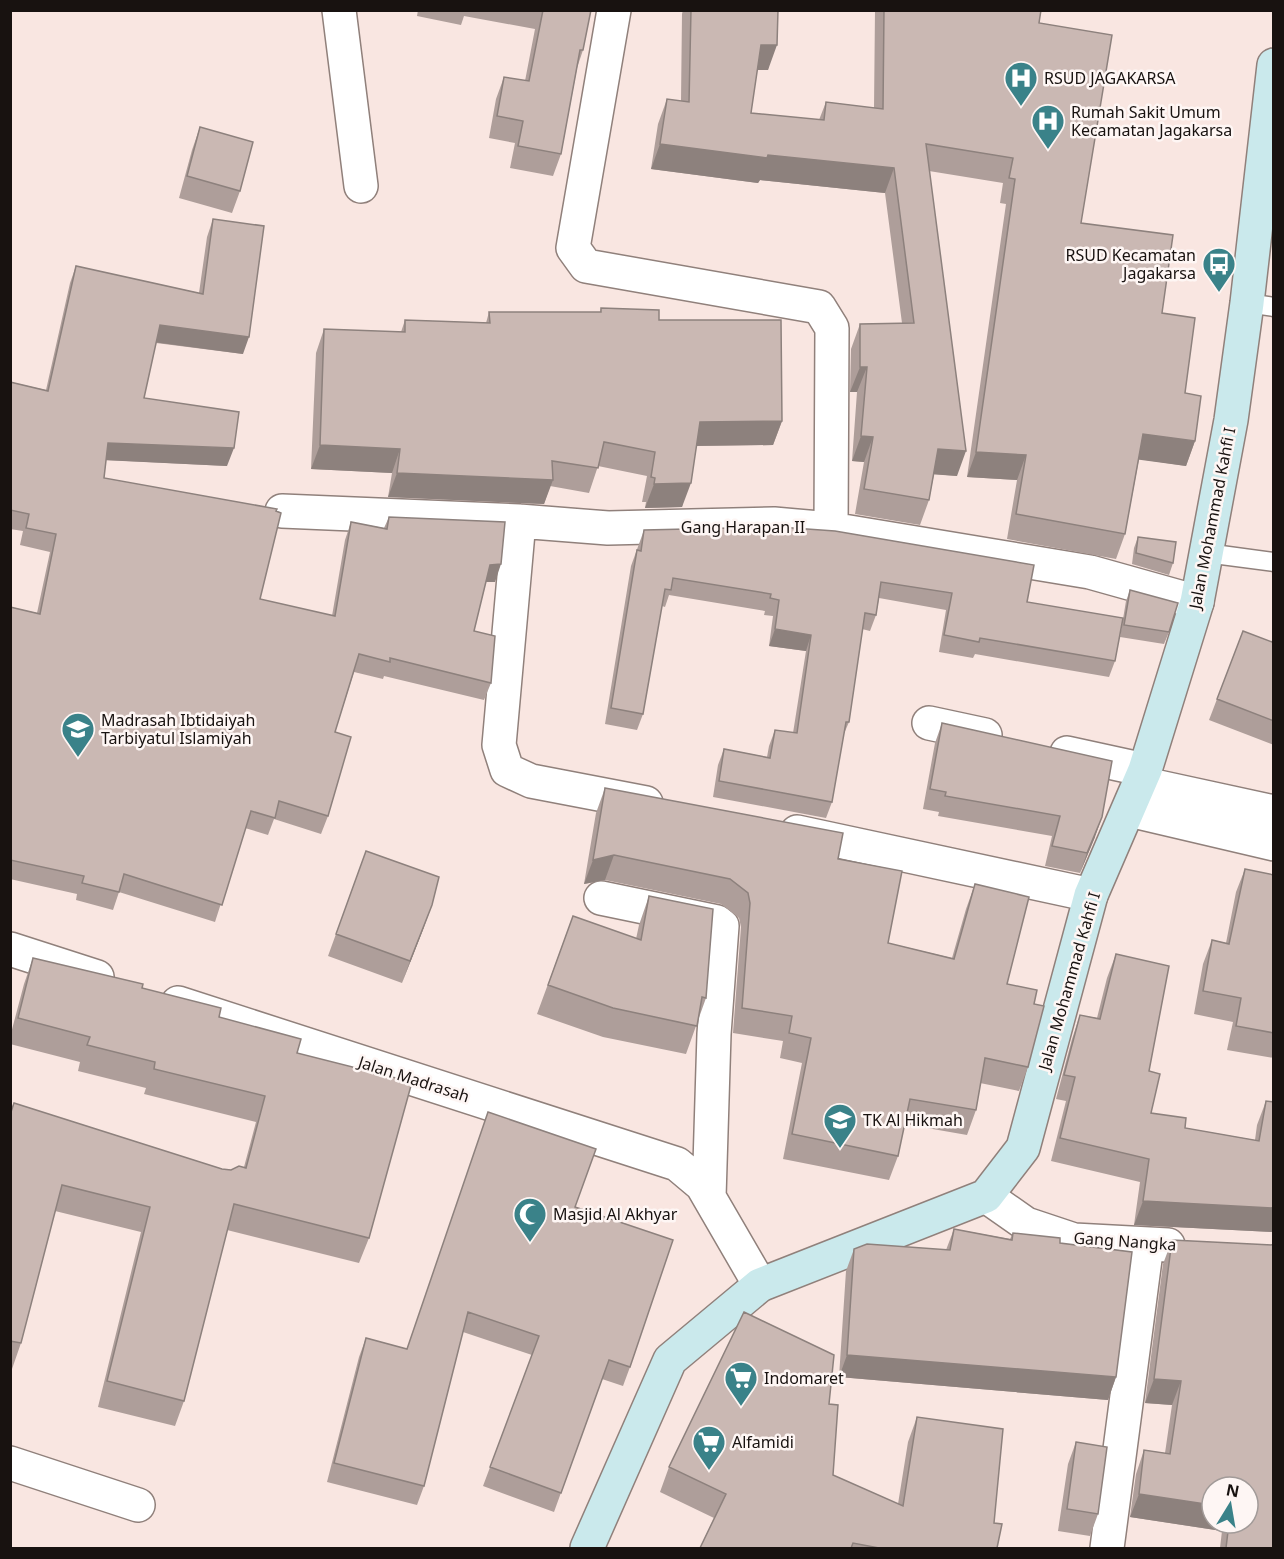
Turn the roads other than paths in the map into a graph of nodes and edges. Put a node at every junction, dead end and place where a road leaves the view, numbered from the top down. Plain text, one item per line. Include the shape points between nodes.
1 (339, 10) edge
2 (614, 10) edge
3 (1274, 65) edge
4 (362, 186) dead end
5 (1260, 305) edge
6 (282, 511) edge
7 (519, 521) junction
8 (831, 529) junction
9 (1206, 553) junction
10 (1274, 561) edge
11 (1197, 602) junction
12 (928, 723) dead end
13 (1138, 787) junction
14 (680, 810) edge
15 (1274, 812) edge
16 (771, 827) edge
17 (1274, 844) edge
18 (1091, 895) junction
19 (601, 898) dead end
20 (10, 949) edge
21 (986, 1196) junction
22 (709, 1197) junction
23 (1147, 1244) junction
24 (1193, 1246) edge
25 (760, 1285) junction
26 (10, 1463) edge
27 (138, 1505) dead end
28 (587, 1548) edge
29 (1107, 1548) edge

1 - 4 street
2 - 8 street via 573,248 586,266 819,307 832,328
3 - 5 main road, Jalan Mohammad Kahfi I
5 - 9 main road, Jalan Mohammad Kahfi I via 1231,420
6 - 7 street, Gang Harapan II
7 - 8 street, Gang Harapan II via 608,528 751,524
7 - 14 street via 499,745 507,770 531,781
8 - 11 street, Gang Harapan II via 1090,572
9 - 10 lane
9 - 11 main road, Jalan Mohammad Kahfi I
11 - 13 main road, Jalan Mohammad Kahfi I
12 - 13 street via 1031,745
13 - 15 street
13 - 17 street
13 - 18 main road, Jalan Mohammad Kahfi I
16 - 18 street
18 - 21 main road, Jalan Mohammad Kahfi I via 1023,1148
19 - 22 street via 722,926
20 - 22 street, Jalan Madrasah via 677,1164 702,1185
21 - 23 street, Gang Nangka via 1026,1224 1074,1240
21 - 25 main road
22 - 25 street, Jalan Madrasah
23 - 24 street, Gang Nangka
23 - 29 street
25 - 28 main road via 670,1360
26 - 27 street

